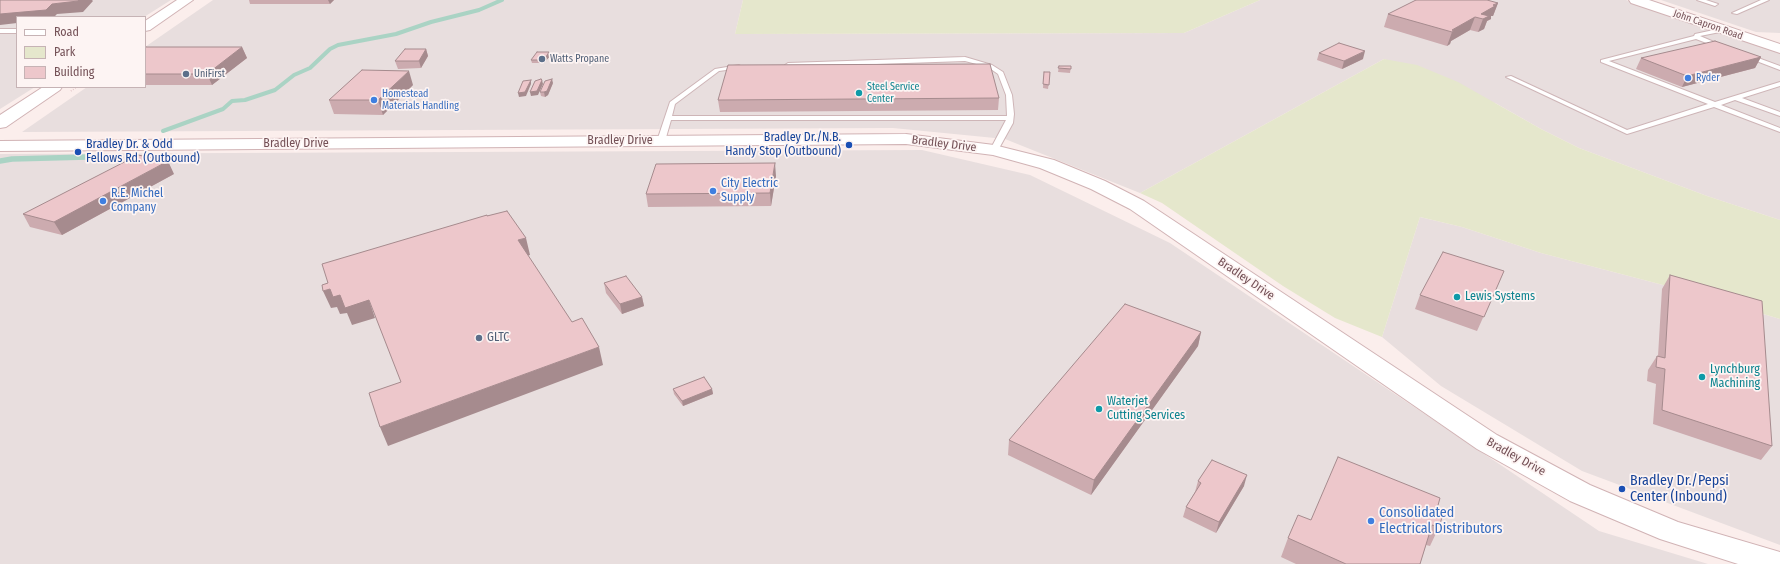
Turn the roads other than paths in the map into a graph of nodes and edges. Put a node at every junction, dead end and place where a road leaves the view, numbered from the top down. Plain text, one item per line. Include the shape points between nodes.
1 (186, 0) edge
2 (1636, 0) edge
3 (1700, 0) edge
4 (1766, 0) edge
5 (1714, 4) dead end
6 (1735, 14) dead end
7 (146, 26) edge
8 (1723, 30) junction
9 (0, 31) edge
10 (16, 31) edge
11 (1697, 36) junction
12 (1780, 49) edge
13 (1729, 50) edge
14 (1744, 55) edge
15 (779, 66) edge
16 (749, 67) edge
17 (1780, 68) edge
18 (1509, 77) dead end
19 (1780, 84) edge
20 (52, 88) edge
21 (1735, 98) junction
22 (1716, 105) junction
23 (1780, 114) edge
24 (667, 118) junction
25 (1010, 118) junction
26 (0, 123) edge
27 (1780, 130) edge
28 (661, 141) junction
29 (0, 146) edge
30 (994, 150) junction
31 (1778, 564) edge

1 - 7 street
2 - 8 street, John Capron Road
3 - 5 lane
4 - 6 lane
8 - 11 lane
8 - 12 street, John Capron Road
9 - 10 lane
11 - 13 lane
11 - 22 lane via 1603,61
14 - 17 lane
15 - 25 lane via 973,60 1001,73 1009,95
16 - 24 lane via 717,70 672,103
18 - 22 lane via 1628,132
19 - 21 lane
20 - 26 street
21 - 22 lane
21 - 23 lane
22 - 27 lane
24 - 25 lane
24 - 28 lane
25 - 30 lane
28 - 29 street, Bradley Drive
28 - 30 street, Bradley Drive via 906,139
30 - 31 street, Bradley Drive via 1047,164 1098,185 1137,205 1487,442 1580,492 1670,531

